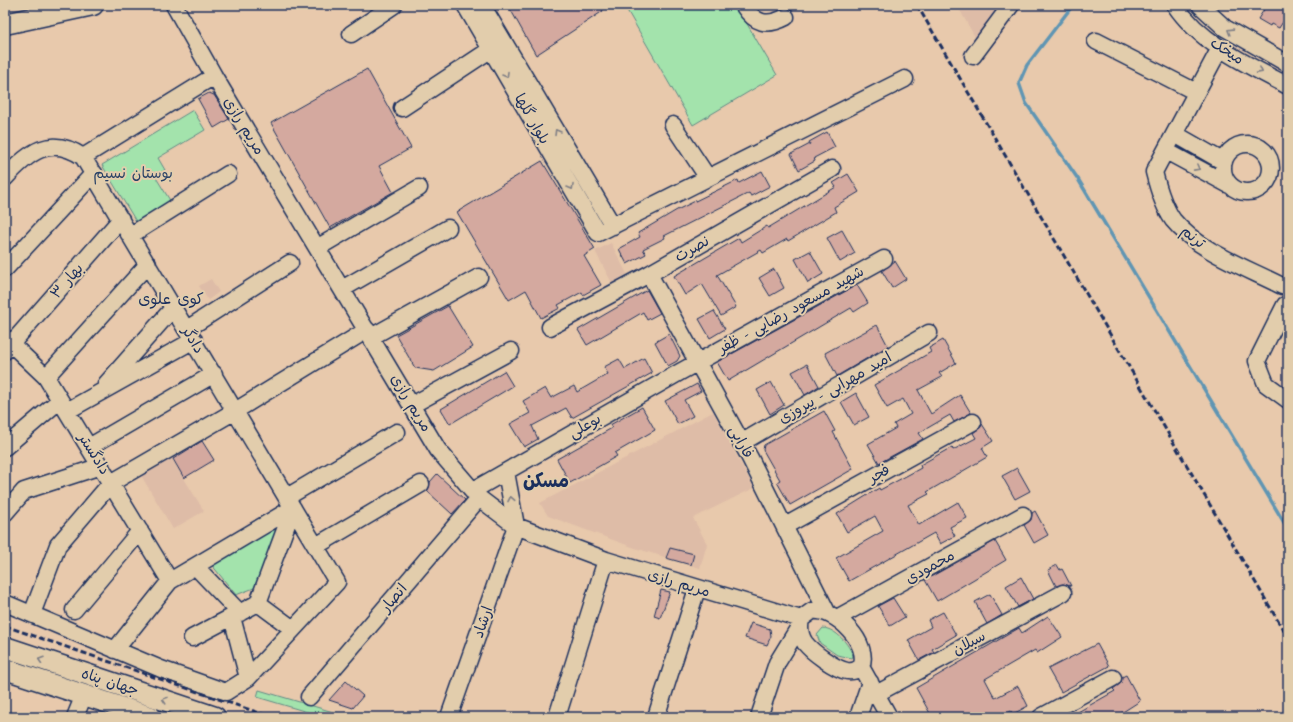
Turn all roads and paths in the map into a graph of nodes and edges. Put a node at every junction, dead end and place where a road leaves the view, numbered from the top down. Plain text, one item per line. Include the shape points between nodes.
1 (50, 5) edge
2 (93, 5) edge
3 (174, 5) edge
4 (394, 5) edge
5 (465, 5) edge
6 (482, 5) edge
7 (743, 5) edge
8 (1011, 5) edge
9 (1175, 5) edge
10 (1200, 5) edge
11 (786, 17) dead end
12 (5, 20) edge
13 (5, 24) edge
14 (351, 34) dead end
15 (1096, 41) dead end
16 (498, 46) junction
17 (1220, 48) junction
18 (973, 56) dead end
19 (1286, 61) edge
20 (214, 76) junction
21 (905, 79) dead end
22 (1288, 86) edge
23 (1196, 92) junction
24 (402, 108) dead end
25 (673, 125) dead end
26 (1175, 134) junction
27 (1166, 151) junction
28 (83, 157) junction
29 (1224, 162) junction
30 (832, 169) dead end
31 (94, 173) junction
32 (228, 174) dead end
33 (5, 178) edge
34 (708, 178) junction
35 (1229, 184) junction
36 (419, 188) dead end
37 (121, 219) junction
38 (613, 226) junction
39 (448, 228) dead end
40 (131, 235) junction
41 (317, 248) junction
42 (884, 259) dead end
43 (290, 263) dead end
44 (148, 264) junction
45 (5, 269) edge
46 (649, 274) junction
47 (479, 277) dead end
48 (1285, 281) edge
49 (342, 289) junction
50 (1286, 306) edge
51 (174, 307) junction
52 (550, 327) dead end
53 (369, 333) junction
54 (929, 333) dead end
55 (190, 335) junction
56 (7, 344) edge
57 (511, 351) dead end
58 (697, 362) junction
59 (214, 374) junction
60 (46, 377) junction
61 (98, 393) junction
62 (1288, 400) edge
63 (63, 405) junction
64 (412, 405) junction
65 (236, 411) junction
66 (973, 422) dead end
67 (397, 432) dead end
68 (741, 443) junction
69 (5, 447) edge
70 (89, 447) junction
71 (101, 466) junction
72 (506, 472) junction
73 (111, 483) junction
74 (421, 484) dead end
75 (476, 495) junction
76 (290, 502) junction
77 (5, 513) edge
78 (1023, 516) dead end
79 (516, 526) junction
80 (785, 526) junction
81 (140, 531) junction
82 (316, 546) junction
83 (606, 560) junction
84 (195, 566) junction
85 (170, 581) junction
86 (697, 589) junction
87 (1063, 593) dead end
88 (5, 603) edge
89 (258, 603) junction
90 (74, 610) dead end
91 (32, 614) junction
92 (236, 615) junction
93 (832, 615) junction
94 (800, 623) junction
95 (293, 629) junction
96 (192, 638) dead end
97 (5, 648) edge
98 (116, 650) junction
99 (861, 667) junction
100 (6, 671) edge
101 (248, 678) junction
102 (1113, 678) dead end
103 (873, 688) junction
104 (84, 695) junction
105 (309, 697) dead end
106 (75, 717) edge
107 (151, 717) edge
108 (215, 717) edge
109 (449, 717) edge
110 (557, 717) edge
111 (656, 717) edge
112 (760, 717) edge
113 (858, 717) edge
114 (889, 717) edge
115 (1041, 717) edge

1 - 12 main road
2 - 13 main road
3 - 20 street, مریم رازی
4 - 14 street
5 - 16 street, بلوار گلها
6 - 16 street, بلوار گلها
7 - 11 street via 750,16 765,23
8 - 18 street
9 - 17 street, میخک
19 -> 10 street, میخک via 1225,28
15 - 23 street
16 - 24 street
38 -> 16 street, بلوار گلها
16 -> 38 street, بلوار گلها via 598,234
17 -> 22 street, میخک
17 - 23 street
20 - 28 street
20 - 41 street, مریم رازی
21 - 34 street
23 - 26 street
25 - 34 street
26 - 27 street
26 - 29 street
27 -> 35 street
27 - 48 street, ترنم via 1154,172 1159,192 1173,220 1197,243
28 - 31 street, دادگر
28 - 33 street, دادگر via 58,145 43,148 27,158
29 - 35 street via 1224,174
29 - 35 street via 1232,149 1247,144 1262,149 1270,162 1269,177 1259,189 1243,192
30 - 46 street, نصرت
31 - 37 street, دادگر
31 - 45 street
32 - 40 street
34 - 38 street
36 - 41 street
37 - 40 street, دادگر
37 - 56 street, بهار ۳
39 - 49 street
40 - 44 street, دادگر
41 - 49 street, مریم رازی
42 - 58 street, شهید مسعود رضایی - ظفر
43 - 55 street
44 - 51 street, دادگر
44 - 60 street
46 - 52 street, نصرت
46 - 58 street, فارابی
47 - 53 street
48 - 50 street
49 - 53 street, مریم رازی
50 - 62 street via 1257,361 1266,384
51 - 55 street, دادگر
51 - 61 street
53 - 64 street, مریم رازی
53 - 65 street
54 - 68 street, امید مهرابی - پیروزی
55 - 59 street, دادگر
55 - 61 street
56 - 60 street, دادگستر
57 - 64 street
58 - 68 street, فارابی
58 - 72 street, بوعلی
59 - 65 street, دادگر
59 - 70 street
60 - 63 street, دادگستر
61 - 63 street
63 - 69 street
63 - 70 street, دادگستر
64 - 75 street, مریم رازی via 438,450
65 - 73 street
65 - 76 street, دادگر
66 - 80 street, فجر
67 - 76 street
68 - 80 street, فارابی
70 - 71 street, دادگستر
71 - 73 street, دادگستر
71 - 77 street via 24,491
72 - 75 street, بوعلی
79 -> 72 street
73 - 81 street, دادگستر
73 - 91 street via 58,545
74 - 82 street
75 - 79 street, مریم رازی
75 - 105 street, انصار
76 - 82 street, دادگر
76 - 84 street
76 - 89 street
78 - 93 street, محمودی
79 - 83 street, مریم رازی
79 - 109 street, ارشاد
80 - 93 street, فارابی
81 - 85 street, دادگستر
81 - 90 street
82 - 95 street, دادگر via 337,582
83 - 86 street, مریم رازی
83 - 110 street
84 - 85 street
84 - 92 street
85 - 98 street
86 - 94 street, مریم رازی
86 - 111 street
87 - 103 street, سبلان
88 - 91 street
89 - 92 street
89 - 95 street
91 - 98 street
92 - 96 street
92 - 101 street
93 - 94 street via 812,611
93 - 99 street, فارابی via 852,634 862,649 864,659
94 - 99 street via 804,643 823,659 846,671
94 - 112 street via 777,662
95 - 101 street
108 -> 97 main road, جهان پناه
98 - 101 street via 226,692
99 - 103 street
100 - 104 main road, جهان پناه
102 - 115 street
103 - 113 street
103 - 114 street
104 - 106 street
104 - 107 main road, جهان پناه

